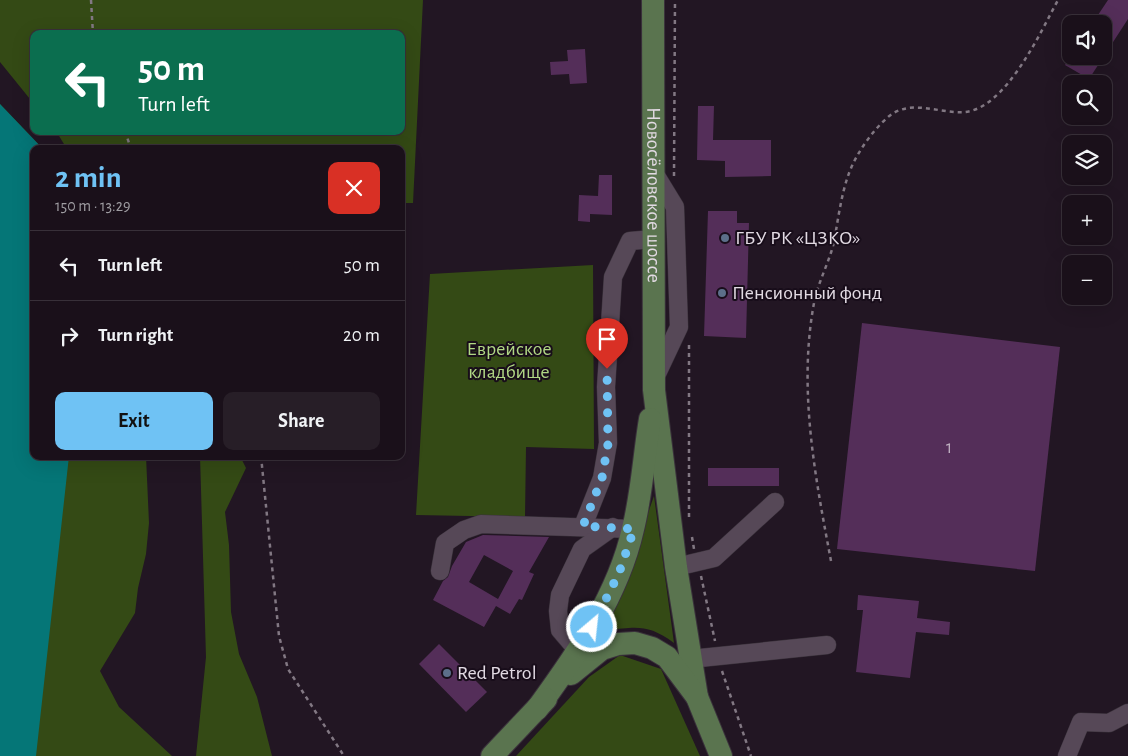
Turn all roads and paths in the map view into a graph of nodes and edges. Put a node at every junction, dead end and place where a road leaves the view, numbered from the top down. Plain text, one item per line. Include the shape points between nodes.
1 (91, 0) edge
2 (653, 0) edge
3 (675, 0) edge
4 (1058, 0) edge
5 (93, 30) edge
6 (652, 170) junction
7 (674, 184) dead end
8 (653, 239) junction
9 (689, 339) dead end
10 (654, 385) junction
11 (261, 460) edge
12 (775, 502) dead end
13 (689, 525) dead end
14 (583, 526) junction
15 (623, 528) junction
16 (691, 535) dead end
17 (831, 561) dead end
18 (698, 563) junction
19 (676, 567) junction
20 (440, 571) dead end
21 (827, 645) dead end
22 (578, 651) junction
23 (718, 655) junction
24 (690, 658) junction
25 (697, 698) junction
26 (537, 709) junction
27 (1128, 713) edge
28 (344, 756) edge
29 (492, 756) edge
30 (721, 756) edge
31 (751, 756) edge
32 (1067, 756) edge

1 - 5 path
2 - 6 main road, Новосёловское шоссе
3 - 7 path
4 - 17 path via 1004,89 984,106 965,112 904,107 889,116 871,135 848,175 833,246 814,302 806,392
6 - 8 main road, Новосёловское шоссе
6 - 10 lane via 675,207 679,327
8 - 10 main road, Новосёловское шоссе
8 - 14 lane via 630,241 613,277 606,387 608,444 602,478
9 - 13 path
10 - 15 main road, Новосёловское шоссе
10 - 19 main road, Новосёловское шоссе
11 - 28 path via 279,636 284,655 288,669
12 - 18 lane via 714,558
14 - 15 lane
14 - 20 lane via 481,524 464,530 445,543
15 - 22 main road, Новосёловское шоссе via 619,573
15 - 22 lane via 582,549 560,595 560,630
16 - 18 path
18 - 19 lane
18 - 23 path
19 - 24 main road, Новосёловское шоссе
21 - 23 lane
22 - 26 main road, Новосёловское шоссе
23 - 24 lane
23 - 31 path
24 - 25 main road, Новосёловское шоссе
25 - 26 main road via 667,657 635,643 618,644 602,649 578,667
25 - 30 main road
26 - 29 main road
27 - 32 lane via 1109,723 1081,722

